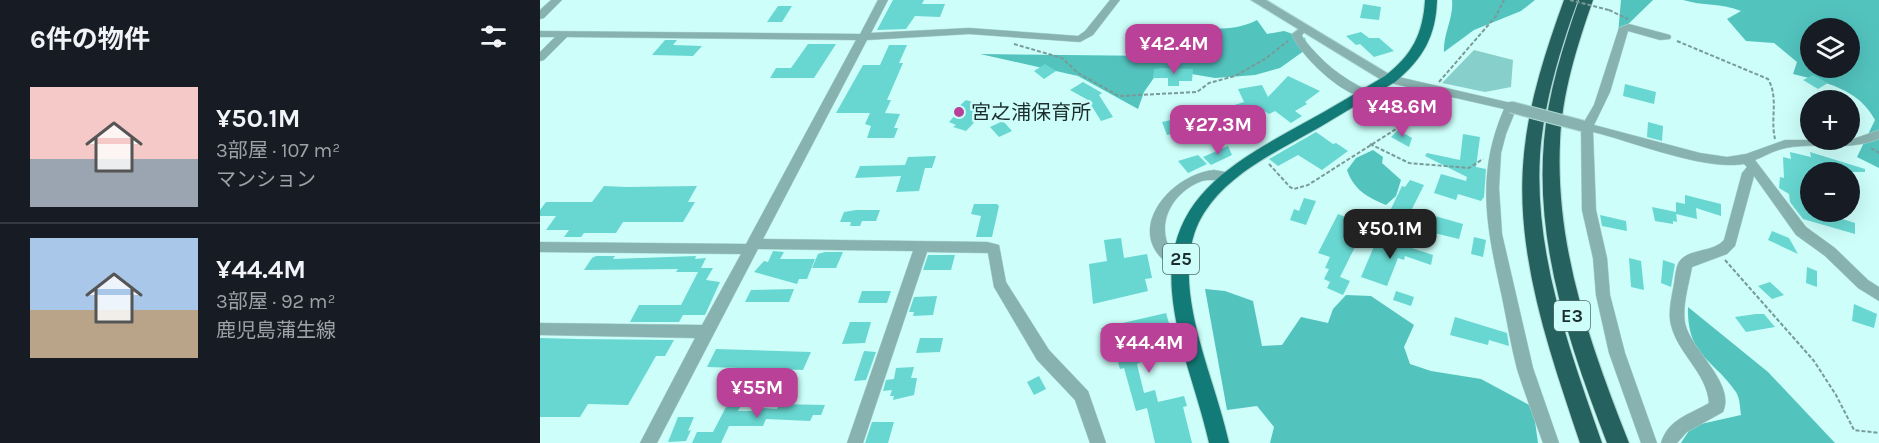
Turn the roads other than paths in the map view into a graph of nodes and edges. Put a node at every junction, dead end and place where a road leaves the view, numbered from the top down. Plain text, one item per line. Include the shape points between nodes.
1 (557, 0) edge
2 (883, 0) edge
3 (1114, 0) edge
4 (1257, 0) edge
5 (1431, 0) edge
6 (1570, 0) edge
7 (1586, 0) edge
8 (540, 16) edge
9 (1301, 31) junction
10 (540, 34) edge
11 (563, 35) junction
12 (862, 37) junction
13 (1666, 37) road end
14 (540, 58) edge
15 (1390, 80) junction
16 (1365, 94) junction
17 (1511, 107) junction
18 (1585, 127) junction
19 (1879, 134) edge
20 (1751, 163) junction
21 (1227, 176) junction
22 (922, 246) junction
23 (540, 247) edge
24 (752, 247) junction
25 (1180, 265) junction
26 (1879, 295) edge
27 (540, 329) edge
28 (707, 332) junction
29 (648, 443) edge
30 (855, 443) edge
31 (1098, 443) edge
32 (1219, 443) edge
33 (1551, 443) edge
34 (1590, 443) edge
35 (1618, 443) edge
36 (1648, 443) edge
37 (1669, 443) edge

1 - 8 street
2 - 12 street
3 - 12 street via 1080,39 969,31
4 - 9 street
5 - 15 main road, 25 via 1422,46 1414,59
6 - 34 highway, E3 via 1542,94 1531,178 1541,271 1551,317
7 - 35 highway, E3 via 1557,97 1551,142 1552,204 1573,319
9 - 15 street
9 - 16 street via 1305,47 1330,76
10 - 11 street
11 - 12 street
11 - 14 street
12 - 24 street
13 - 18 street via 1624,28 1593,118
15 - 16 main road, 25
15 - 17 street
16 - 21 main road, 25
17 - 18 street, bridge
17 - 33 street via 1495,157 1493,215 1500,265 1526,368
18 - 20 street via 1705,158
18 - 36 street via 1589,210 1600,258 1603,295 1617,353
19 - 20 street via 1860,142 1836,145 1777,144
20 - 26 street via 1802,231
20 - 37 street via 1730,242 1719,252 1695,256 1685,264 1678,319 1683,336 1718,395 1717,407 1678,428
21 - 25 main road, 25 via 1207,196 1190,223
21 - 25 street via 1198,178 1164,204 1157,225 1161,250
22 - 24 street
22 - 30 street
22 - 31 street via 994,249 999,283 1043,355 1082,396
23 - 24 street
24 - 28 street
25 - 32 main road, 25 via 1187,321
27 - 28 street
28 - 29 street

